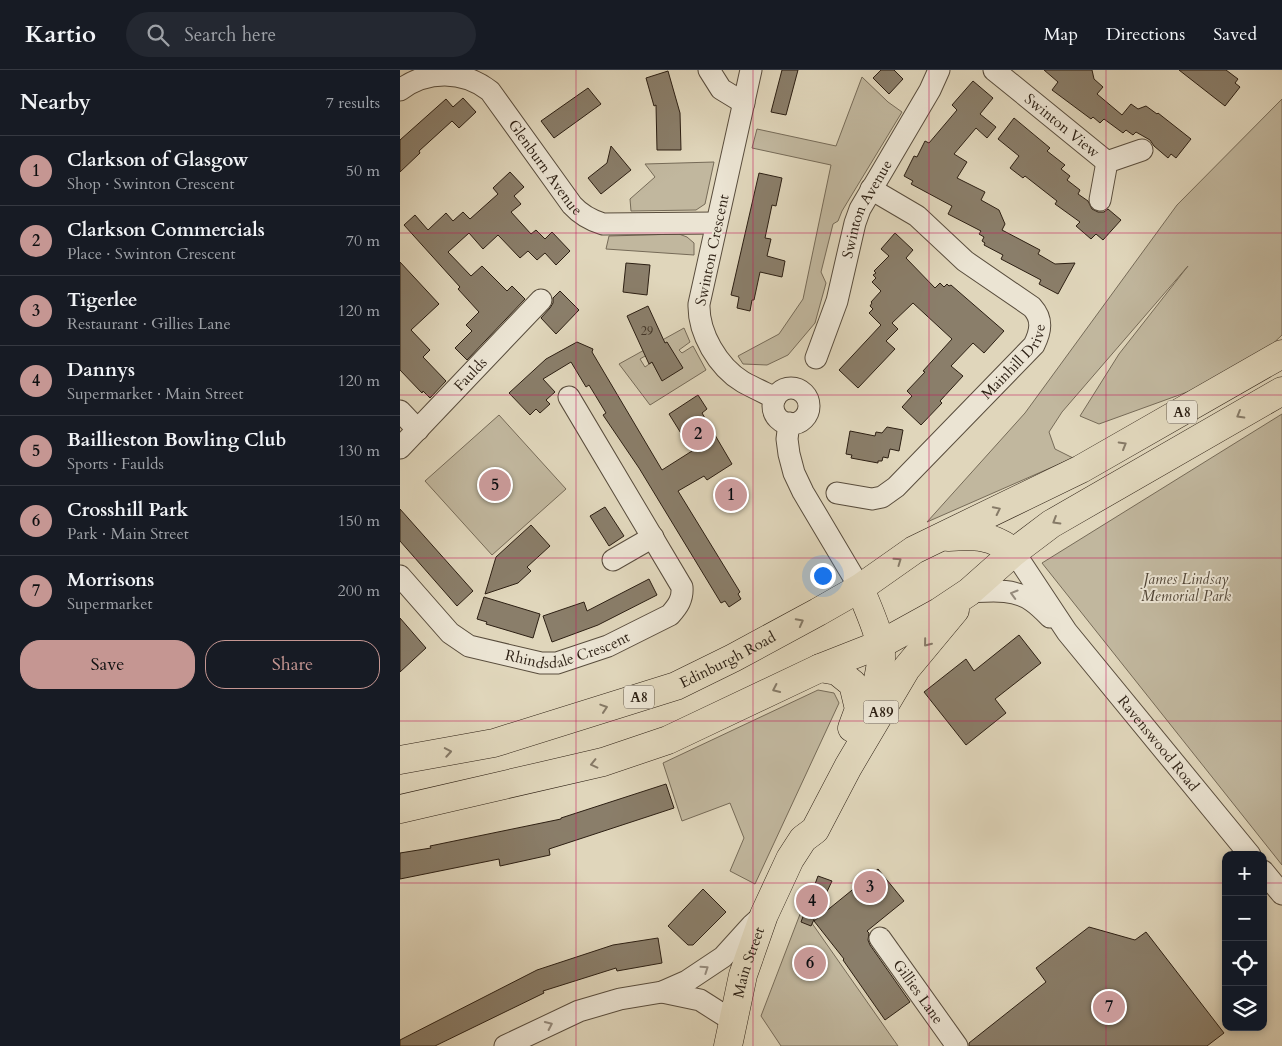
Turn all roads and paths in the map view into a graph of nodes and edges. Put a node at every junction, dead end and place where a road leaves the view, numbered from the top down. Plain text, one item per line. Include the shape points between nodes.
1 (709, 70) edge
2 (751, 70) edge
3 (939, 70) edge
4 (994, 70) edge
5 (400, 90) edge
6 (744, 103) junction
7 (1142, 150) dead end
8 (1107, 162) junction
9 (871, 189) junction
10 (1100, 200) dead end
11 (716, 223) junction
12 (541, 300) dead end
13 (1282, 354) edge
14 (816, 358) dead end
15 (1282, 391) edge
16 (569, 397) dead end
17 (775, 398) junction
18 (400, 411) edge
19 (789, 423) junction
20 (418, 430) junction
21 (400, 448) edge
22 (837, 492) dead end
23 (653, 537) junction
24 (937, 538) junction
25 (1014, 552) junction
26 (613, 560) dead end
27 (400, 576) edge
28 (969, 592) junction
29 (865, 600) junction
30 (1067, 632) junction
31 (881, 644) junction
32 (820, 668) junction
33 (848, 740) junction
34 (400, 760) edge
35 (400, 809) edge
36 (803, 839) junction
37 (1247, 851) edge
38 (1267, 876) edge
39 (1282, 894) edge
40 (764, 915) junction
41 (880, 938) dead end
42 (662, 992) junction
43 (731, 1034) edge
44 (505, 1046) edge
45 (957, 1046) edge

1 - 6 street via 721,89
2 - 6 street, Swinton Crescent
3 - 9 street, Swinton Avenue
4 - 8 street, Swinton View
5 - 11 street, Glenburn Avenue via 422,75 435,72 457,73 479,80 490,90 572,205 584,217 604,224
6 - 11 street, Swinton Crescent
7 - 8 street, Swinton View
8 - 10 street, Swinton View
9 - 14 street, Swinton Avenue via 855,223 838,301
9 - 22 street, Mainhill Drive via 917,216 965,261 1032,307 1040,326 1034,345 896,487 882,497 872,499
11 - 17 street, Swinton Crescent via 699,304 703,332 730,372 742,382
12 - 20 street, Faulds
24 -> 13 main road, Edinburgh Road / A8 via 1081,469
15 -> 25 main road, A8 via 1051,524
16 - 23 street, Rhindsdale Crescent
17 - 19 street via 776,414
17 - 19 street via 788,388 799,390 807,398 806,415 799,422
18 - 20 street
19 - 29 street via 788,454 794,472
20 - 21 street, Faulds
23 - 26 street
23 - 27 street, Rhindsdale Crescent via 682,587 677,608 670,615 608,646 557,663 541,663 469,646 450,632
24 - 25 main road, A8 via 989,538
29 -> 24 main road, Edinburgh Road / A8 via 914,550
25 - 28 main road, A8
25 - 30 street, Ravenswood Road
28 - 29 main road via 937,599 893,619 879,618
30 -> 28 street, Ravenswood Road via 1031,600 1017,594
28 - 31 main road, A8
28 -> 36 main road, A89 via 906,669 815,830
29 - 31 main road
34 -> 29 main road, Edinburgh Road / A8 via 494,743 676,686
30 - 37 street, Ravenswood Road
31 - 32 main road, A8
31 - 33 main road, A89 via 875,693
32 - 33 main road via 837,671 852,684 858,709
32 -> 35 main road, A8 via 668,740 613,759
33 - 36 main road, A89 via 809,807 802,827
36 - 40 main road, Main Street / A89
38 - 39 street
42 -> 40 street via 687,981 723,957
40 - 43 main road, Main Street / A89 via 743,975
41 - 45 street, Gillies Lane
42 - 43 street via 700,1000
44 -> 42 street via 579,1011

